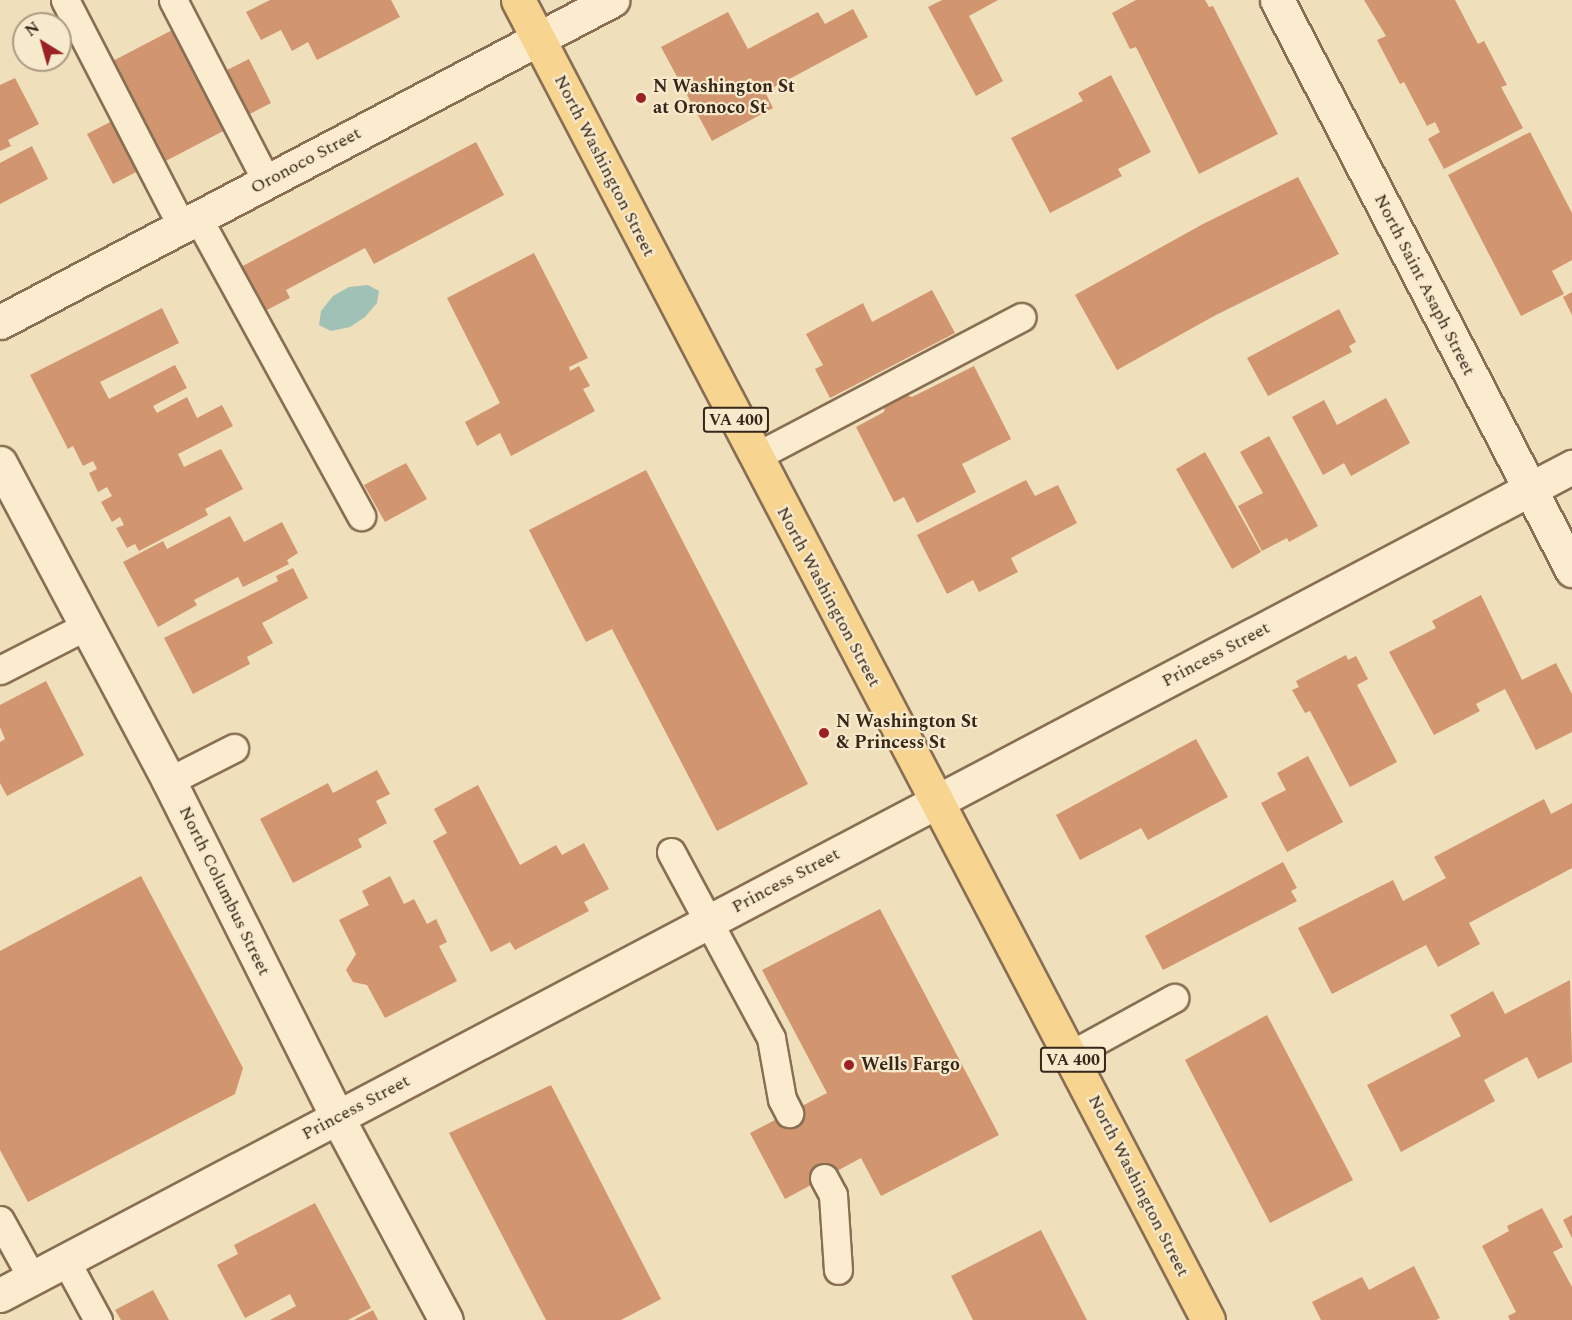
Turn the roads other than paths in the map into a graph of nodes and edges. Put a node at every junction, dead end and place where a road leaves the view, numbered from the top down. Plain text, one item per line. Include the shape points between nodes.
1 (65, 0) edge
2 (173, 0) edge
3 (518, 0) edge
4 (612, 0) edge
5 (1277, 0) edge
6 (538, 39) junction
7 (267, 182) junction
8 (190, 222) junction
9 (1022, 317) dead end
10 (0, 322) edge
11 (755, 457) junction
12 (0, 463) edge
13 (1572, 467) edge
14 (1530, 490) junction
15 (362, 516) dead end
16 (1572, 570) edge
17 (86, 626) junction
18 (0, 670) edge
19 (234, 748) dead end
20 (169, 781) junction
21 (935, 802) junction
22 (671, 852) dead end
23 (711, 921) junction
24 (1174, 998) dead end
25 (1070, 1055) junction
26 (789, 1113) dead end
27 (337, 1117) junction
28 (824, 1178) dead end
29 (0, 1220) edge
30 (67, 1263) junction
31 (838, 1270) dead end
32 (32, 1278) junction
33 (0, 1295) edge
34 (98, 1320) edge
35 (446, 1320) edge
36 (1208, 1320) edge

1 - 8 lane
2 - 7 lane
3 - 6 main road, North Washington Street / VA 400
4 - 6 street, Oronoco Street
5 - 14 street, North Saint Asaph Street
6 - 7 street, Oronoco Street
6 - 11 main road, North Washington Street / VA 400
7 - 8 street, Oronoco Street
8 - 10 street, Oronoco Street
8 - 15 lane
9 - 11 lane
11 - 21 main road, North Washington Street / VA 400
12 - 17 street, North Columbus Street
13 - 14 street, Princess Street
14 - 16 street, North Saint Asaph Street
14 - 21 street, Princess Street
17 - 18 lane
17 - 20 street, North Columbus Street
19 - 20 lane
20 - 27 street, North Columbus Street
21 - 23 street, Princess Street
21 - 25 main road, North Washington Street / VA 400
22 - 23 lane
23 - 26 lane via 771,1038 782,1100
23 - 27 street, Princess Street
24 - 25 lane
25 - 36 main road, North Washington Street / VA 400
27 - 30 street, Princess Street
27 - 35 street, North Columbus Street
28 - 31 lane via 833,1195
29 - 32 lane
30 - 32 street, Princess Street
30 - 34 lane
32 - 33 street, Princess Street

